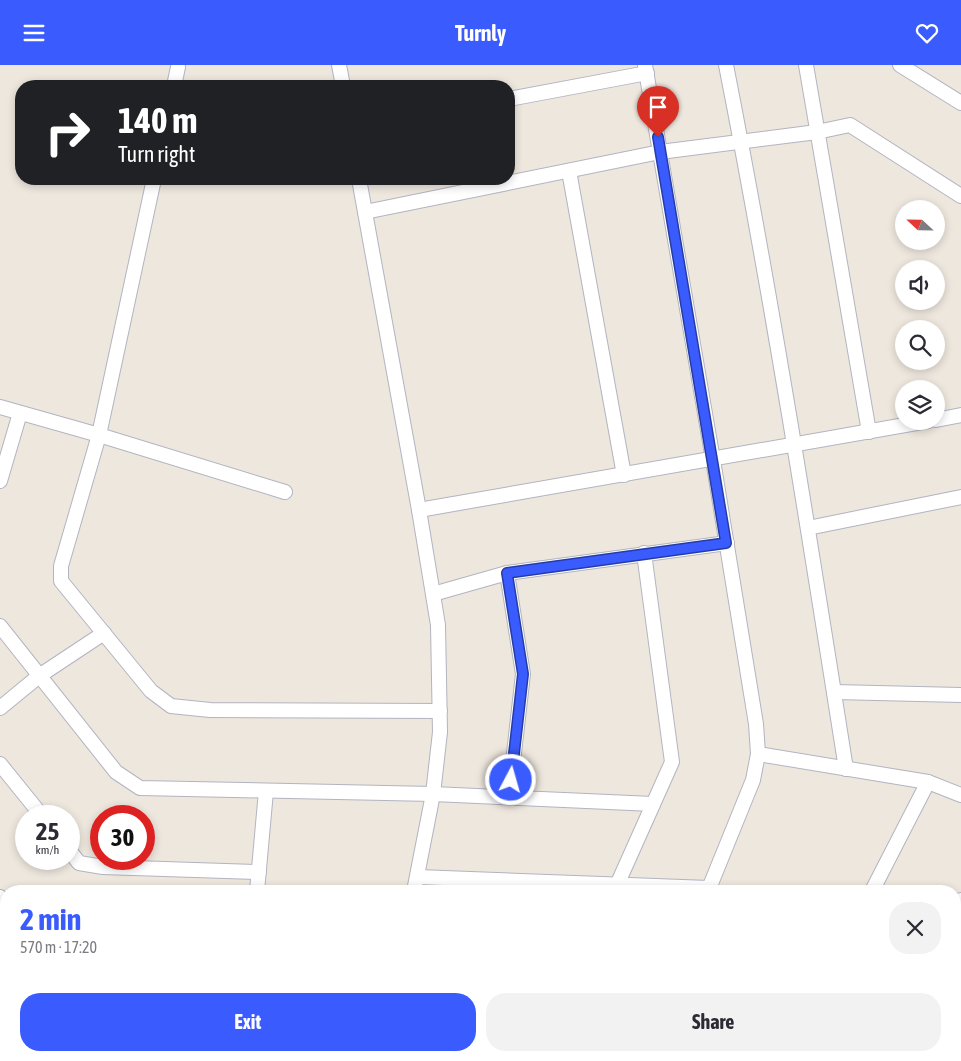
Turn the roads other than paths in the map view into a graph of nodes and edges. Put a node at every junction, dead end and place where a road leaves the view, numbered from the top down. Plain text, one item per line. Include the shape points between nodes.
1 (339, 65) edge
2 (806, 65) edge
3 (900, 65) edge
4 (180, 66) edge
5 (729, 66) edge
6 (646, 69) edge
7 (176, 80) edge
8 (342, 80) edge
9 (515, 98) edge
10 (961, 103) edge
11 (817, 132) junction
12 (742, 143) junction
13 (660, 153) junction
14 (569, 171) junction
15 (515, 182) edge
16 (153, 185) edge
17 (360, 185) edge
18 (501, 185) edge
19 (961, 196) edge
20 (366, 213) junction
21 (0, 407) edge
22 (20, 413) junction
23 (961, 415) edge
24 (945, 418) edge
25 (895, 427) edge
26 (869, 432) junction
27 (99, 435) junction
28 (795, 445) junction
29 (713, 460) junction
30 (624, 475) junction
31 (0, 481) edge
32 (285, 492) dead end
33 (961, 497) edge
34 (419, 510) junction
35 (808, 528) junction
36 (726, 543) junction
37 (644, 553) junction
38 (507, 573) junction
39 (433, 594) junction
40 (0, 626) edge
41 (104, 633) junction
42 (40, 676) junction
43 (834, 692) junction
44 (961, 695) edge
45 (0, 708) edge
46 (440, 711) junction
47 (758, 754) junction
48 (0, 764) edge
49 (846, 769) junction
50 (928, 782) junction
51 (266, 791) junction
52 (433, 794) junction
53 (961, 795) edge
54 (509, 797) junction
55 (653, 804) junction
56 (33, 805) edge
57 (80, 863) edge
58 (259, 872) junction
59 (418, 877) junction
60 (258, 885) edge
61 (416, 885) edge
62 (618, 885) joint
63 (710, 885) edge
64 (875, 885) edge

1 - 8 street
2 - 11 street
3 - 10 street
4 - 7 street
5 - 12 street
6 - 9 street
6 - 13 street
11 - 12 street
11 - 19 street via 850,125
11 - 26 street
12 - 13 street
12 - 28 street
13 - 14 street
13 - 29 street
14 - 15 street
14 - 30 street
16 - 27 street
17 - 20 street
18 - 20 street
20 - 34 street
21 - 22 street
22 - 27 street
22 - 31 street
23 - 24 street
25 - 26 street
26 - 28 street
27 - 32 street
27 - 41 street via 62,566 62,581
28 - 29 street
28 - 35 street
29 - 30 street
29 - 36 street
30 - 34 street
33 - 35 street
34 - 39 street
35 - 43 street
36 - 37 street
36 - 47 street via 756,724
37 - 38 street
37 - 55 street via 672,762
38 - 39 street
38 - 54 street via 523,674
39 - 46 street via 438,625
40 - 42 street
41 - 42 street
41 - 46 street via 151,691 171,706 210,710
42 - 45 street
42 - 51 street via 116,772 140,788
43 - 44 street
43 - 49 street
46 - 52 street
47 - 49 street
47 - 63 street via 753,780
48 - 56 street
49 - 50 street
50 - 53 street
50 - 64 street
51 - 52 street
51 - 58 street
52 - 54 street
52 - 59 street
54 - 55 street
55 - 62 street
57 - 58 street via 103,867
58 - 60 street
59 - 61 street
59 - 62 street

